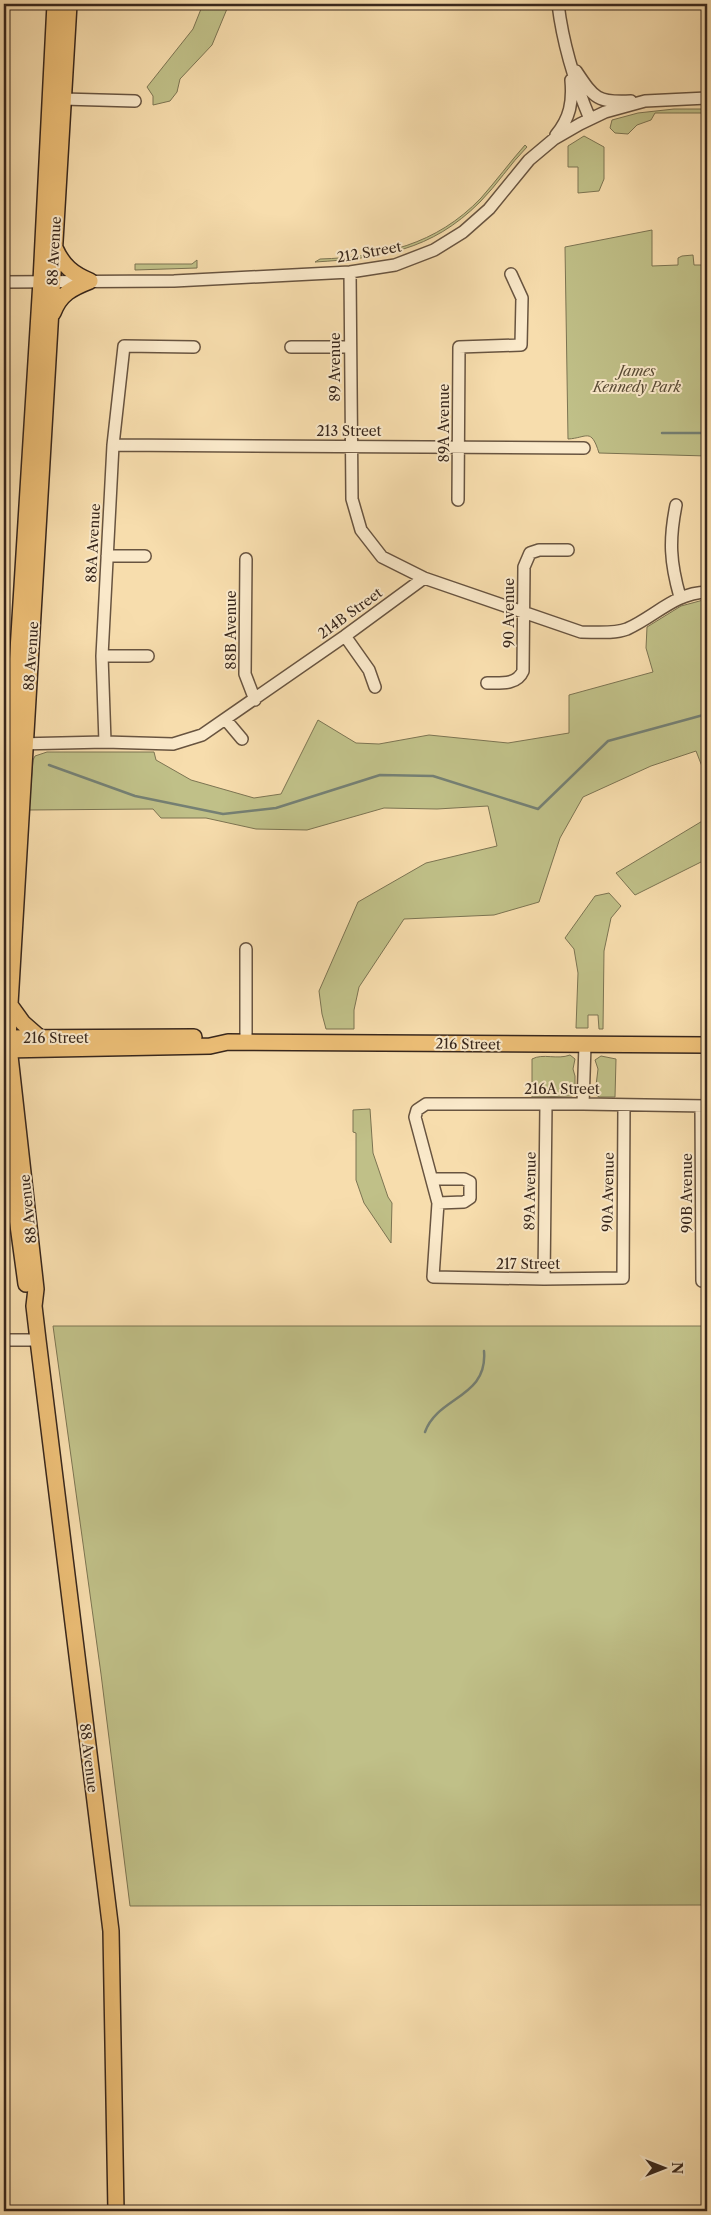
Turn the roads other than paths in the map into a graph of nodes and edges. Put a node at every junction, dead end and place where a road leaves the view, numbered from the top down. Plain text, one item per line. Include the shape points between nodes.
1 (55, 4) edge
2 (69, 4) edge
3 (558, 4) edge
4 (569, 61) junction
5 (707, 98) edge
6 (63, 99) junction
7 (134, 101) dead end
8 (645, 101) junction
9 (590, 119) junction
10 (554, 139) junction
11 (55, 248) junction
12 (350, 272) junction
13 (511, 274) dead end
14 (47, 281) junction
15 (90, 281) junction
16 (4, 282) edge
17 (50, 319) junction
18 (194, 347) dead end
19 (291, 347) dead end
20 (350, 347) junction
21 (113, 445) junction
22 (350, 446) junction
23 (458, 447) junction
24 (584, 448) dead end
25 (458, 500) dead end
26 (676, 506) dead end
27 (568, 550) dead end
28 (107, 556) junction
29 (145, 556) dead end
30 (246, 559) dead end
31 (424, 578) junction
32 (707, 592) edge
33 (680, 596) junction
34 (524, 613) junction
35 (345, 636) junction
36 (102, 656) junction
37 (148, 656) dead end
38 (487, 683) dead end
39 (375, 687) dead end
40 (255, 700) junction
41 (226, 720) junction
42 (242, 739) dead end
43 (105, 742) junction
44 (18, 744) junction
45 (4, 876) edge
46 (246, 949) dead end
47 (10, 1005) junction
48 (39, 1037) junction
49 (228, 1042) junction
50 (246, 1042) junction
51 (6, 1044) edge
52 (585, 1045) junction
53 (707, 1045) edge
54 (546, 1104) junction
55 (583, 1104) junction
56 (624, 1105) junction
57 (704, 1106) edge
58 (4, 1122) edge
59 (432, 1180) junction
60 (438, 1203) junction
61 (623, 1278) joint
62 (544, 1279) junction
63 (705, 1281) edge
64 (34, 1306) junction
65 (4, 1340) edge
66 (38, 1340) junction
67 (116, 2211) edge

1 - 14 main road, 88 Avenue
2 - 6 main road, 88 Avenue
3 - 4 street
4 - 8 street via 590,92 601,101
4 - 9 street
4 - 10 street via 571,109
5 - 8 street, 212 Street
6 - 7 street
6 - 11 main road, 88 Avenue
8 - 9 street, 212 Street
9 - 10 street, 212 Street
10 - 12 street, 212 Street via 529,160 489,209 450,241 410,260
11 - 14 main road, 88 Avenue
11 - 15 main road via 65,266
12 - 15 street, 212 Street via 174,281
12 - 20 street, 89 Avenue
13 - 23 street, 89A Avenue via 522,298 521,345 459,347
14 - 15 street, 212 Street
14 - 16 street, 212 Street
14 - 17 main road, 88 Avenue
14 - 44 main road, 88 Avenue
15 - 17 main road via 71,288 62,296
17 - 44 main road, 88 Avenue
18 - 21 street, 88A Avenue via 124,346
19 - 20 street
20 - 22 street, 89 Avenue
21 - 22 street, 213 Street
21 - 28 street, 88A Avenue
22 - 23 street, 213 Street
22 - 31 street, 89 Avenue via 352,499 361,530 382,557
23 - 24 street, 213 Street
23 - 25 street, 89A Avenue
26 - 33 street via 672,568
27 - 34 street, 90 Avenue via 530,553 524,567
28 - 29 street
28 - 36 street, 88A Avenue
30 - 40 street, 88B Avenue via 245,674
31 - 34 street
31 - 35 street, 214B Street
32 - 33 street
33 - 34 street via 626,629 605,632 581,632
34 - 38 street, 90 Avenue via 521,675 508,683
35 - 39 street via 369,670
35 - 40 street, 214B Street
36 - 37 street
36 - 43 street, 88A Avenue
40 - 41 street, 214B Street
41 - 42 street
41 - 43 street, 214B Street via 202,735 173,744
43 - 44 street, 214B Street
44 - 45 main road, 88 Avenue
44 - 47 main road, 88 Avenue
46 - 50 street
47 - 48 main road
47 - 51 main road, 88 Avenue
48 - 49 main road, 216 Street via 210,1038
48 - 51 main road, 216 Street
49 - 50 main road, 216 Street
49 - 51 main road, 216 Street via 210,1046
50 - 52 main road, 216 Street
51 - 64 main road, 88 Avenue via 36,1289
52 - 53 main road, 216 Street
52 - 55 street
54 - 55 street, 216A Street
54 - 59 street, 216A Street via 426,1104 417,1110 415,1117
54 - 62 street, 89A Avenue
55 - 56 street, 216A Street
56 - 57 street, 216A Street
56 - 61 street, 90A Avenue
57 - 63 street, 90B Avenue
58 - 64 main road, 88 Avenue via 27,1290
59 - 60 street
59 - 60 street via 464,1179 470,1182 470,1198 464,1202
60 - 62 street, 217 Street via 432,1277
61 - 62 street, 217 Street
64 - 66 main road, 88 Avenue
65 - 66 street
66 - 67 main road, 88 Avenue via 111,1931

